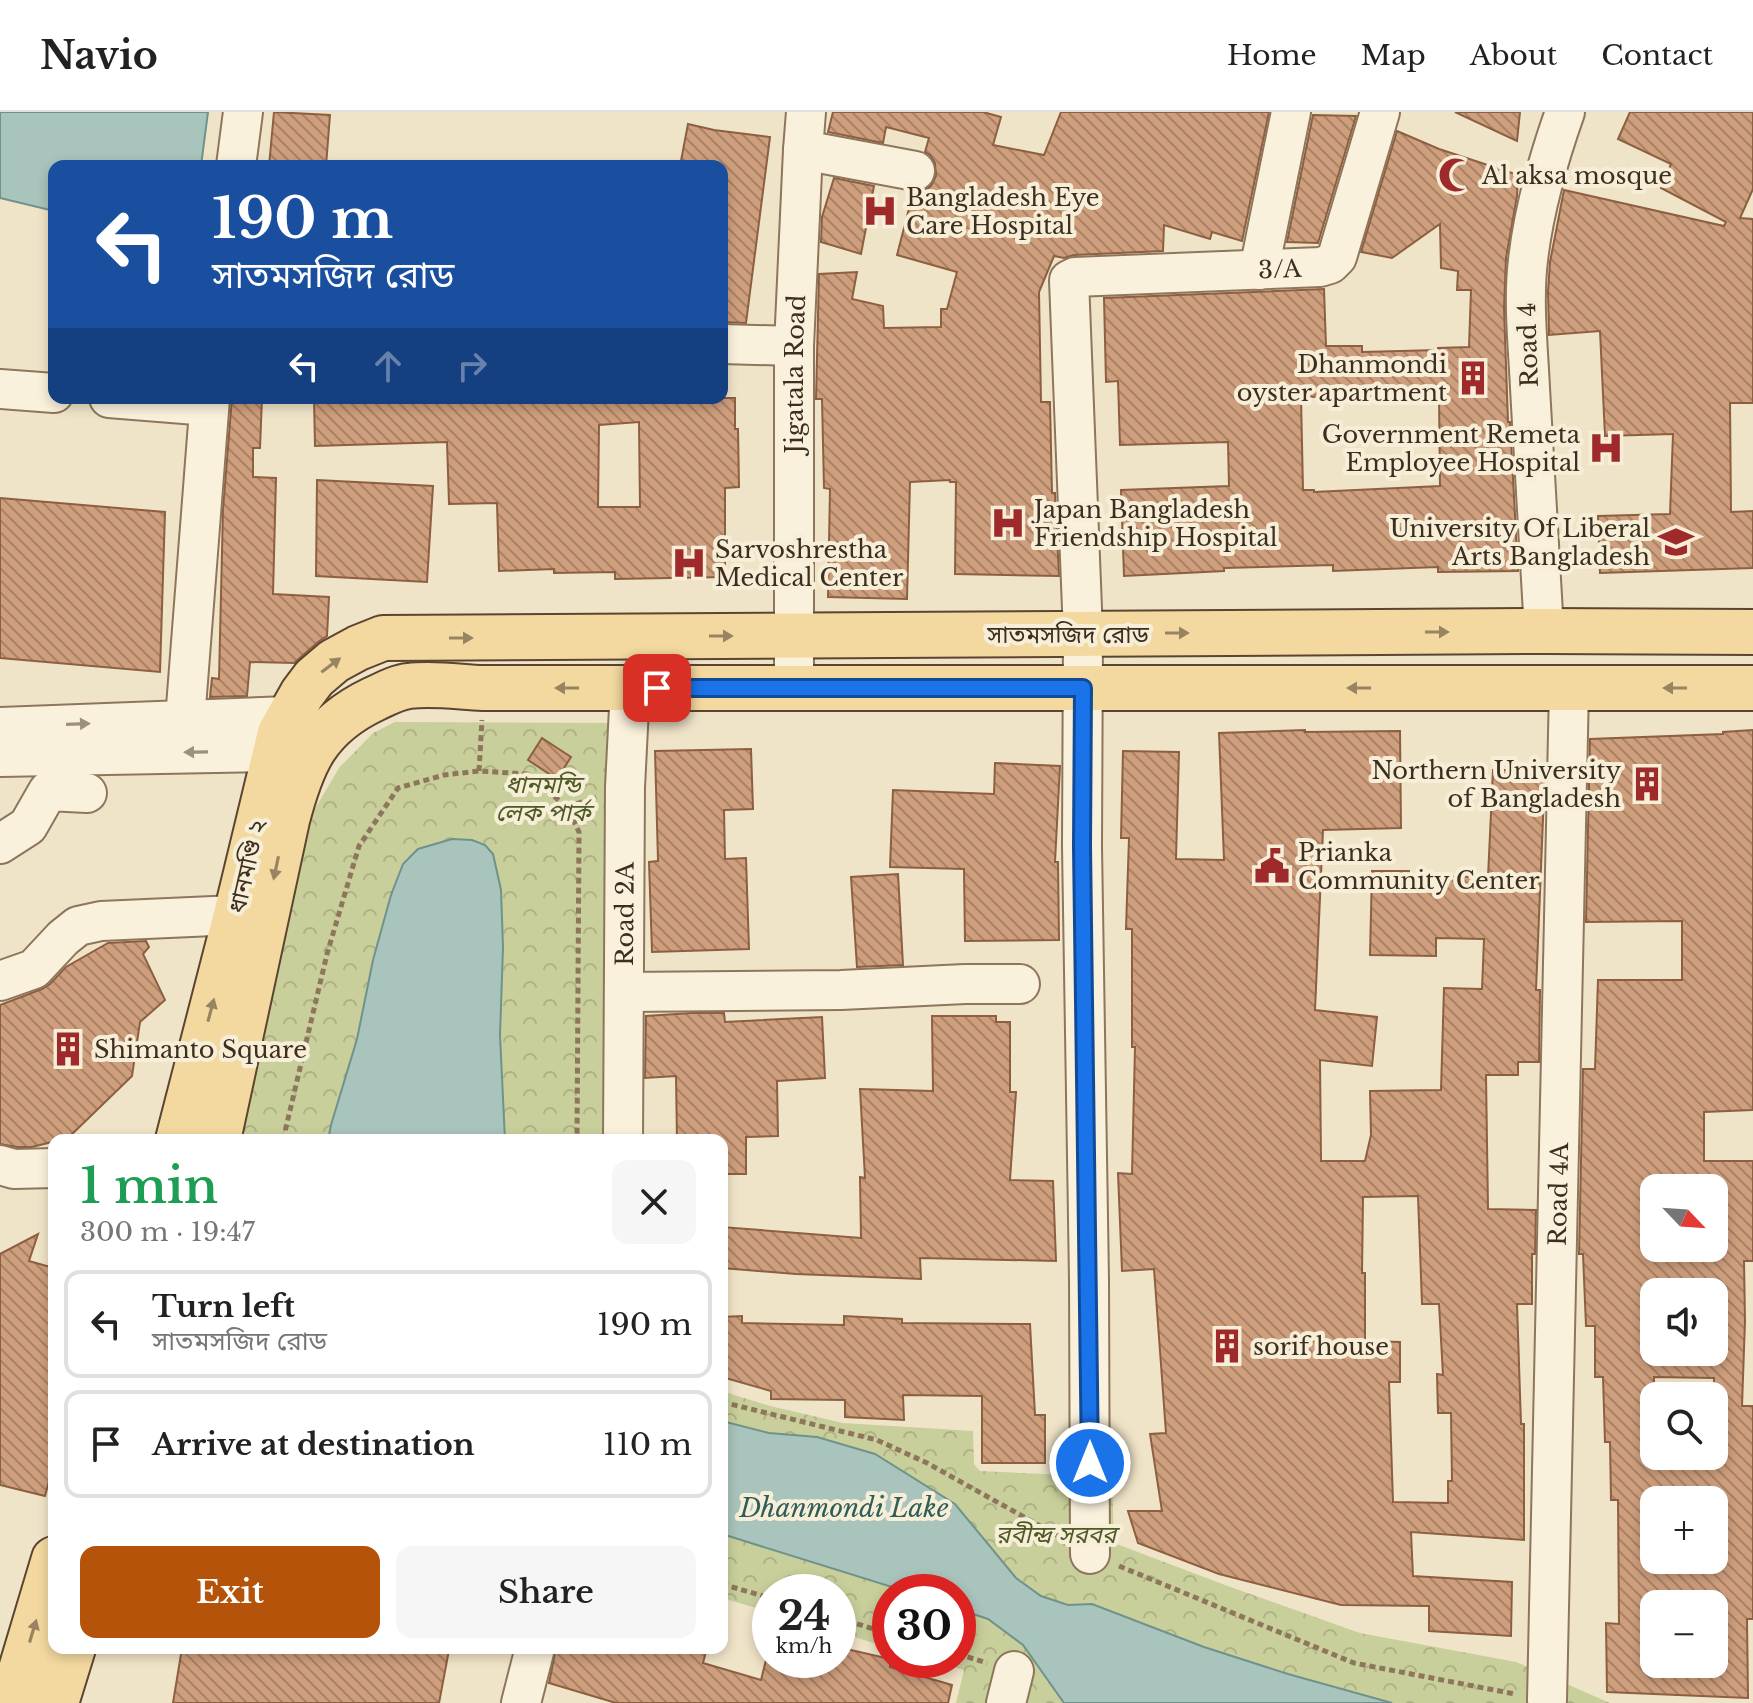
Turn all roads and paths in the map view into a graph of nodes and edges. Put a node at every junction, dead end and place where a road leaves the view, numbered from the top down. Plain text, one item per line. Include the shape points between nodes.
1 (243, 112) edge
2 (806, 112) edge
3 (1291, 112) edge
4 (1380, 112) edge
5 (1565, 112) edge
6 (803, 150) junction
7 (237, 160) edge
8 (915, 171) dead end
9 (1259, 270) junction
10 (728, 344) edge
11 (794, 346) junction
12 (0, 389) edge
13 (48, 393) edge
14 (210, 404) edge
15 (1544, 631) junction
16 (1753, 632) edge
17 (1083, 634) junction
18 (793, 636) junction
19 (383, 638) joint
20 (483, 688) junction
21 (630, 688) junction
22 (794, 688) junction
23 (1083, 688) junction
24 (1569, 688) junction
25 (1753, 688) edge
26 (185, 720) junction
27 (0, 727) edge
28 (293, 738) junction
29 (0, 757) edge
30 (479, 771) junction
31 (87, 793) dead end
32 (0, 844) edge
33 (236, 915) junction
34 (0, 981) edge
35 (1020, 984) dead end
36 (624, 992) junction
37 (180, 1134) edge
38 (219, 1134) edge
39 (284, 1134) edge
40 (577, 1134) edge
41 (623, 1134) edge
42 (0, 1165) edge
43 (48, 1168) edge
44 (728, 1403) edge
45 (1090, 1554) junction
46 (48, 1579) edge
47 (728, 1586) edge
48 (752, 1593) edge
49 (71, 1654) edge
50 (533, 1654) edge
51 (1547, 1700) joint
52 (11, 1703) edge
53 (56, 1703) edge
54 (521, 1703) edge

1 - 7 street
2 - 6 street, Jigatala Road
3 - 9 street
4 - 9 street, 3/A via 1337,257 1320,267
5 - 15 street, Road 4 via 1542,181 1527,262
6 - 8 street
6 - 11 street, Jigatala Road
9 - 17 street, 3/A via 1069,280
10 - 11 street
11 - 18 street, Jigatala Road
12 - 13 street
14 - 26 street
15 - 16 main road, সাতমসজিদ রোড
17 -> 15 main road, সাতমসজিদ রোড
17 - 18 main road, সাতমসজিদ রোড
17 - 23 street
19 -> 18 main road, সাতমসজিদ রোড
18 - 22 street, Jigatala Road
28 -> 19 main road, ধানমণ্ডি ২ via 302,694 314,678 334,661
21 -> 20 main road
20 - 28 main road, ধানমণ্ডি ২ via 405,686 327,730
20 - 30 path
21 - 22 main road
21 - 36 street, Road 2A
22 - 23 main road
24 -> 23 main road
23 - 45 street
25 -> 24 main road
24 - 51 street, Road 4A
27 -> 26 street
26 - 28 street
28 -> 29 street
28 - 33 main road, ধানমণ্ডি ২
28 -> 38 main road, ধানমণ্ডি ২ via 300,776
30 - 39 path via 398,788 359,846
30 - 40 path via 527,774 567,807 579,832
31 - 32 street via 48,791 28,826
33 - 34 street via 78,926 34,969
37 -> 33 main road, ধানমণ্ডি ২
35 - 36 street
36 - 41 street, Road 2A
42 - 43 street
44 - 45 path via 877,1440
45 - 51 path via 1354,1663
52 -> 46 main road
47 - 48 path
49 - 53 main road
50 - 54 street

